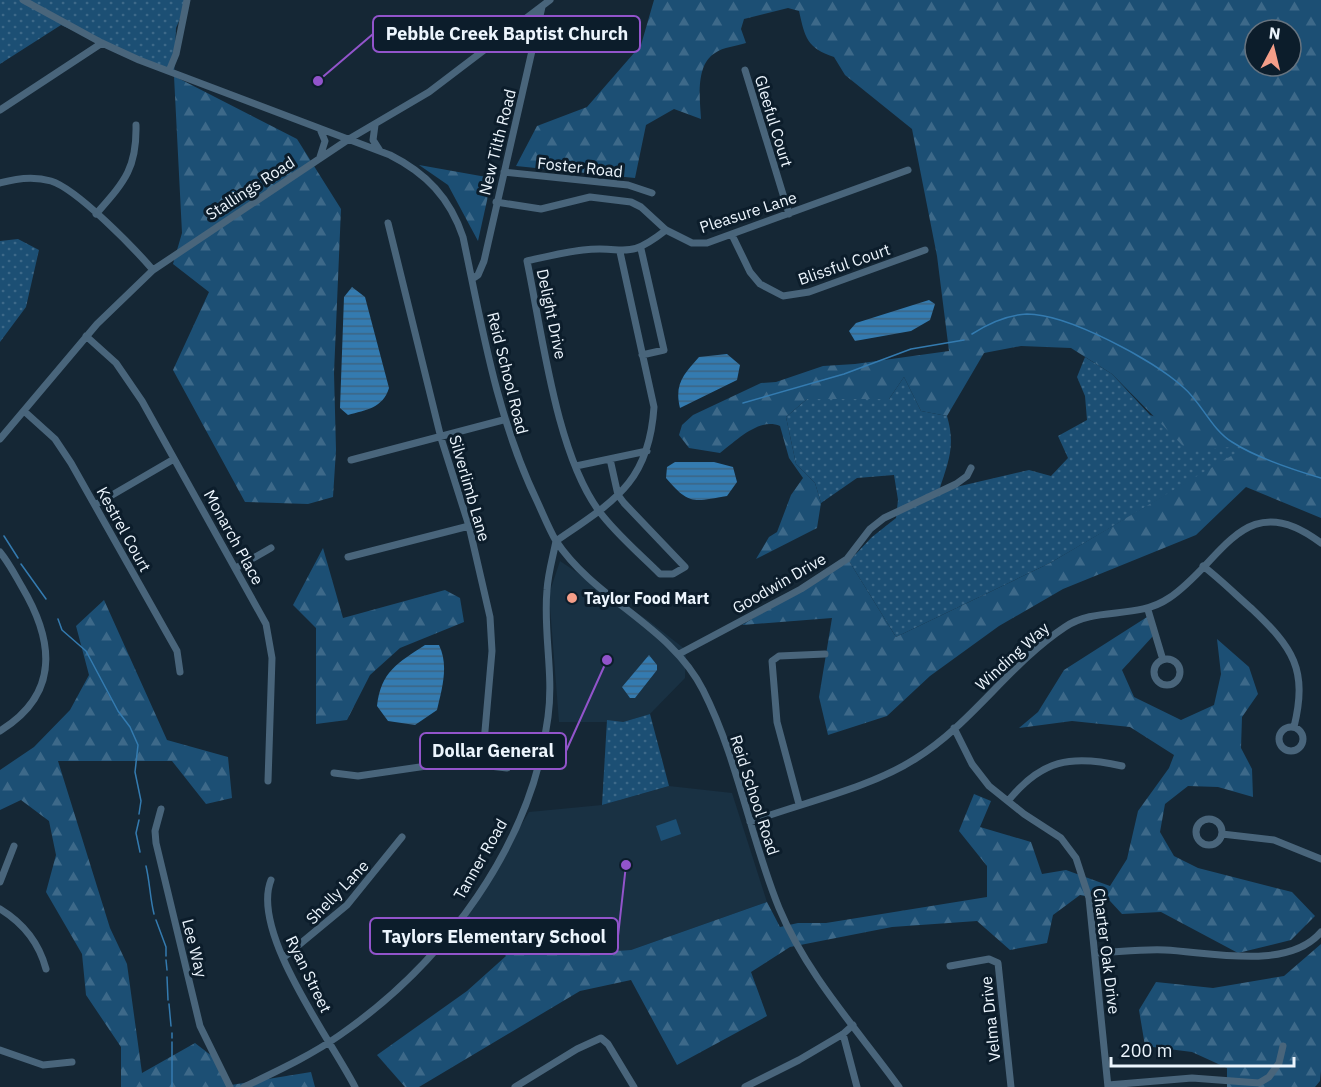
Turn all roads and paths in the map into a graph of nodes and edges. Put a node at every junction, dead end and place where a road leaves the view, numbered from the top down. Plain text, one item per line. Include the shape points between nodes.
1 (22, 0) edge
2 (187, 0) edge
3 (550, 0) edge
4 (542, 7) junction
5 (102, 43) junction
6 (745, 70) dead end
7 (169, 71) junction
8 (0, 110) edge
9 (136, 125) dead end
10 (375, 125) junction
11 (320, 129) junction
12 (349, 139) junction
13 (380, 151) junction
14 (320, 158) junction
15 (908, 170) dead end
16 (504, 172) junction
17 (0, 183) edge
18 (652, 193) dead end
19 (496, 202) junction
20 (96, 214) junction
21 (789, 214) junction
22 (388, 223) dead end
23 (666, 230) junction
24 (732, 235) junction
25 (641, 249) junction
26 (925, 250) dead end
27 (620, 252) junction
28 (153, 270) junction
29 (472, 279) junction
30 (86, 336) junction
31 (642, 355) junction
32 (24, 411) junction
33 (503, 420) junction
34 (441, 438) junction
35 (0, 439) edge
36 (648, 450) junction
37 (174, 459) junction
38 (610, 459) junction
39 (351, 460) dead end
40 (576, 466) junction
41 (971, 468) dead end
42 (618, 495) junction
43 (95, 505) junction
44 (599, 511) junction
45 (469, 526) junction
46 (556, 541) junction
47 (1321, 543) edge
48 (271, 548) dead end
49 (0, 552) edge
50 (348, 557) dead end
51 (1203, 566) junction
52 (236, 568) junction
53 (1149, 610) junction
54 (679, 654) junction
55 (825, 654) dead end
56 (1163, 660) dead end
57 (180, 672) dead end
58 (1294, 727) dead end
59 (954, 728) junction
60 (0, 731) edge
61 (482, 765) junction
62 (1122, 766) dead end
63 (507, 768) dead end
64 (334, 773) dead end
65 (268, 781) dead end
66 (1008, 801) junction
67 (800, 804) junction
68 (161, 809) dead end
69 (750, 822) junction
70 (1222, 834) dead end
71 (402, 837) dead end
72 (14, 846) dead end
73 (1321, 859) edge
74 (271, 880) dead end
75 (0, 882) edge
76 (0, 909) edge
77 (1321, 932) edge
78 (1096, 953) junction
79 (283, 958) junction
80 (950, 966) dead end
81 (46, 969) dead end
82 (853, 1025) junction
83 (843, 1034) junction
84 (329, 1042) junction
85 (1283, 1046) dead end
86 (0, 1050) edge
87 (72, 1062) dead end
88 (1108, 1086) edge
89 (230, 1087) edge
90 (244, 1087) edge
91 (355, 1087) edge
92 (515, 1087) edge
93 (634, 1087) edge
94 (745, 1087) edge
95 (857, 1087) edge
96 (899, 1087) edge
97 (1011, 1087) edge

1 - 5 street, Reid School Road
2 - 7 street
3 - 4 street, Stallings Road
4 - 10 street, Stallings Road via 429,92
4 - 16 street, New Tilth Road
5 - 7 street, Reid School Road
5 - 8 street
6 - 21 street, Gleeful Court
7 - 11 street, Reid School Road
9 - 20 street via 132,167
10 - 12 street, Stallings Road
10 - 13 street via 373,140
11 - 12 street, Reid School Road
11 - 14 street via 325,141
12 - 13 street, Reid School Road
12 - 14 street, Stallings Road
13 - 29 street, Reid School Road via 415,169 445,199 459,227
14 - 28 street, Stallings Road
15 - 21 street, Pleasure Lane
16 - 18 street, Foster Road via 627,185
16 - 19 street, New Tilth Road
17 - 20 street via 27,178 55,182
19 - 23 street, Pleasure Lane via 541,209 577,199 612,198 641,207
19 - 29 street, New Tilth Road via 481,270
20 - 28 street
21 - 24 street, Pleasure Lane
22 - 34 street, Silverlimb Lane
23 - 24 street, Pleasure Lane via 692,243
23 - 25 street, Delight Drive
24 - 26 street, Blissful Court via 760,284 783,296 809,292
25 - 27 street, Delight Drive
25 - 31 street via 664,350
27 - 31 street
27 - 40 street, Delight Drive via 585,250 527,261 563,433
28 - 30 street, Stallings Road
29 - 33 street, Reid School Road
30 - 32 street, Stallings Road
30 - 37 street, Monarch Place via 126,375
31 - 36 street via 654,407
32 - 35 street, Stallings Road
32 - 43 street, Kestrel Court via 63,449
33 - 34 street
33 - 46 street, Reid School Road
34 - 39 street
34 - 45 street, Silverlimb Lane
36 - 38 street
36 - 42 street via 638,471
37 - 43 street
37 - 52 street, Monarch Place
38 - 40 street
38 - 42 street
40 - 44 street, Delight Drive
41 - 54 street, Goodwin Drive via 956,484 904,506 875,525 847,559 801,589
42 - 44 street
42 - 44 street, Delight Drive via 686,567 673,574 660,574
43 - 57 street, Kestrel Court via 177,651
44 - 46 street
45 - 50 street
45 - 61 street, Silverlimb Lane via 490,617 492,651
46 - 54 street, Reid School Road via 601,591
46 - 84 street, Tanner Road via 546,592 548,716 538,766 519,821 491,875 446,936 384,999
47 - 51 street, Winding Way via 1294,525 1261,524 1235,535
48 - 52 street
49 - 60 street via 38,616 46,650 44,674 35,696 18,718
51 - 53 street, Winding Way via 1178,592
51 - 58 street via 1290,649 1299,682
52 - 65 street, Monarch Place via 263,617 271,644
53 - 56 street
53 - 59 street, Winding Way via 1088,617 1068,625
54 - 69 street, Reid School Road via 710,705
55 - 67 street via 779,656 772,661 777,722
59 - 66 street, Charter Oak Drive via 977,772
59 - 67 street, Winding Way via 924,754 898,769
61 - 63 street
61 - 64 street via 453,762 358,776
62 - 66 street via 1084,760 1052,765 1026,779
66 - 78 street, Charter Oak Drive via 1061,838 1074,852 1089,898
67 - 69 street, Winding Way
68 - 89 street, Lee Way via 156,843 200,1026
69 - 82 street, Reid School Road via 791,933
70 - 73 street via 1274,840
71 - 79 street, Shelly Lane via 348,905
72 - 75 street
74 - 79 street, Ryan Street via 268,904
76 - 81 street via 24,928
77 - 78 street via 1304,946 1264,955 1162,950
78 - 88 street, Charter Oak Drive
79 - 84 street, Ryan Street
80 - 97 street, Velma Drive via 989,959 998,963
82 - 83 street
82 - 96 street, Reid School Road
83 - 94 street
83 - 95 street
84 - 90 street, Tanner Road
84 - 91 street, Ryan Street
85 - 88 street via 1277,1066 1259,1083 1192,1078
86 - 87 street via 43,1065
92 - 93 street via 601,1038

